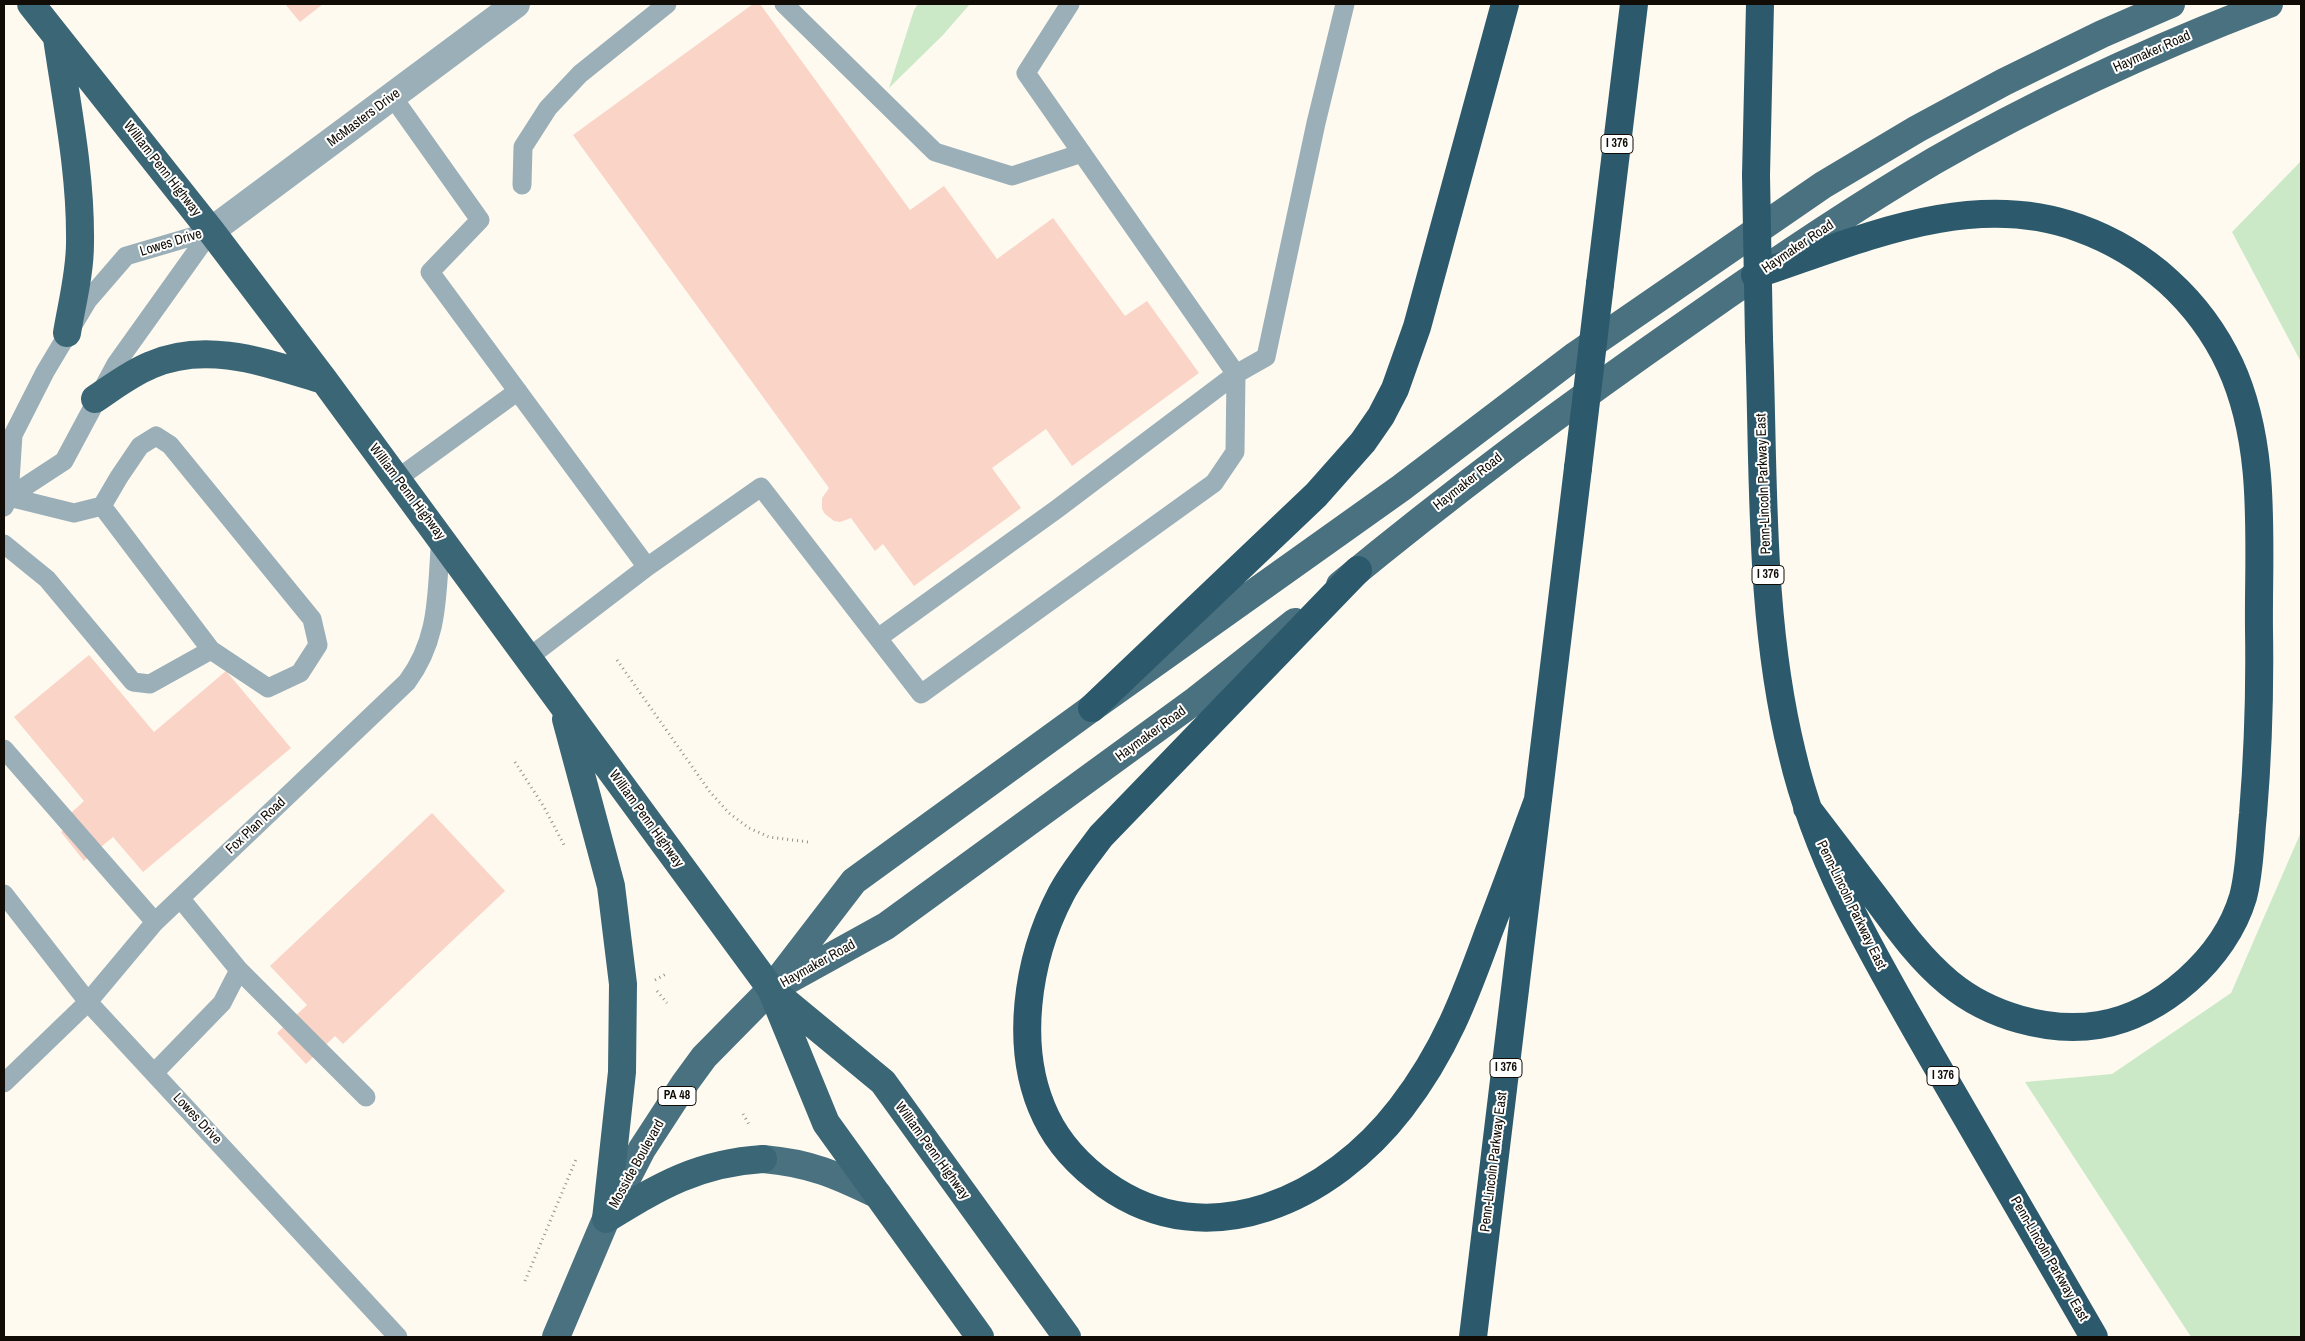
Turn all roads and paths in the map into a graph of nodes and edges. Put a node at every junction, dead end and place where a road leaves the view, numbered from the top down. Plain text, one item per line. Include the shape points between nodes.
1 (31, 4) edge
2 (516, 4) edge
3 (667, 4) edge
4 (784, 4) edge
5 (1070, 4) edge
6 (1345, 4) edge
7 (1505, 4) edge
8 (1634, 4) edge
9 (1760, 4) edge
10 (2171, 4) edge
11 (2269, 4) edge
12 (57, 36) junction
13 (392, 96) junction
14 (1082, 153) junction
15 (522, 185) dead end
16 (211, 231) junction
17 (1755, 276) junction
18 (67, 333) junction
19 (1236, 374) junction
20 (324, 380) junction
21 (518, 391) junction
22 (95, 399) junction
23 (397, 479) junction
24 (6, 502) edge
25 (102, 506) junction
26 (440, 537) junction
27 (4, 544) edge
28 (647, 567) junction
29 (1358, 570) junction
30 (878, 638) junction
31 (211, 650) junction
32 (528, 658) junction
33 (617, 660) dead end
34 (562, 703) junction
35 (1092, 708) junction
36 (4, 749) edge
37 (515, 762) dead end
38 (1538, 800) junction
39 (1807, 808) junction
40 (808, 842) dead end
41 (566, 850) dead end
42 (4, 894) edge
43 (180, 898) junction
44 (155, 922) junction
45 (239, 970) junction
46 (771, 989) junction
47 (88, 1002) junction
48 (154, 1073) junction
49 (4, 1083) edge
50 (366, 1097) dead end
51 (580, 1151) dead end
52 (763, 1160) joint
53 (878, 1195) junction
54 (606, 1219) junction
55 (524, 1281) dead end
56 (398, 1337) edge
57 (556, 1337) edge
58 (980, 1337) edge
59 (1067, 1337) edge
60 (1473, 1337) edge
61 (2094, 1337) edge

1 - 12 highway, William Penn Highway
2 - 13 street, McMasters Drive
3 - 15 lane via 580,74 548,108 523,147
4 - 14 lane via 934,152 1012,176
5 - 14 lane via 1026,73
6 - 19 lane via 1266,357
7 - 35 highway via 1417,327 1398,381 1381,416 1363,442 1316,495
8 - 38 highway, Penn-Lincoln Parkway East / I 376, bridge
9 - 39 highway, Penn-Lincoln Parkway East / I 376, bridge via 1756,175 1767,561 1781,702
10 - 35 main road, Haymaker Road via 2004,82 1917,129 1823,186 1576,355 1394,493
11 - 17 main road, Haymaker Road via 2118,67 2021,115 1843,216
12 - 16 highway, William Penn Highway
12 - 18 highway via 76,159 80,214 77,277
13 - 16 street, McMasters Drive
13 - 21 lane via 480,220 430,272
14 - 19 lane
16 - 18 lane, Lowes Drive via 126,256 88,300
16 - 20 highway, William Penn Highway
16 - 22 lane, Lowes Drive via 134,336
17 - 29 main road, Haymaker Road via 1597,385
17 - 39 highway via 1899,228 1958,215 2020,214 2081,228 2135,255 2166,279 2200,315 2217,340 2234,376 2255,459 2260,655 2248,872 2232,925 2216,948 2178,988 2133,1015 2108,1024 2083,1027 2029,1022 1975,1001 1947,981 1913,947
18 - 24 lane, Lowes Drive via 14,435
19 - 30 lane
19 - 30 lane via 1235,452 1214,483 921,694
20 - 22 highway via 239,357 191,354 152,364
20 - 23 highway, William Penn Highway
21 - 23 lane
21 - 28 lane
22 - 24 lane, Lowes Drive via 64,461
23 - 26 highway, William Penn Highway
24 - 25 lane via 74,513
25 - 31 lane
25 - 31 lane via 140,446 156,436 170,445 312,619 318,645 300,673 268,688
26 - 32 highway, William Penn Highway
26 - 43 lane, Fox Plan Road via 434,625 416,670 378,711
27 - 31 lane via 47,579 133,682 150,684
28 - 30 lane via 761,487
28 - 32 lane
29 - 38 highway via 1101,836 1062,893 1038,953 1028,1012 1036,1094 1059,1139 1095,1177 1118,1193 1142,1206 1178,1215 1222,1218 1250,1213 1277,1205 1328,1177 1383,1129 1411,1095 1441,1049 1459,1013
29 - 46 main road, Haymaker Road via 1196,700 886,926
32 - 34 highway, William Penn Highway
33 - 40 path via 710,792 729,813 749,828 769,837
34 - 46 highway, William Penn Highway
34 - 54 highway via 611,886 622,975 622,1072
35 - 46 main road, Haymaker Road via 854,881
36 - 44 lane
37 - 41 path via 544,807
38 - 60 highway, Penn-Lincoln Parkway East / I 376
39 - 61 highway, Penn-Lincoln Parkway East / I 376 via 1825,857 1874,956
42 - 47 lane, Lowes Drive
43 - 44 lane, Fox Plan Road
43 - 45 lane
44 - 47 lane, Fox Plan Road
45 - 48 lane via 222,1003
45 - 50 lane
46 - 53 highway, William Penn Highway via 826,1123
46 - 54 main road, Mosside Boulevard / PA 48 via 704,1057 685,1083 642,1149
46 - 59 highway, William Penn Highway via 883,1082
47 - 48 lane, Lowes Drive
47 - 49 lane, Fox Plan Road
48 - 56 lane, Lowes Drive
51 - 55 path
52 - 53 main road via 817,1168
52 - 54 highway via 737,1161 679,1177
53 - 58 highway, William Penn Highway
54 - 57 main road, Mosside Boulevard / PA 48

